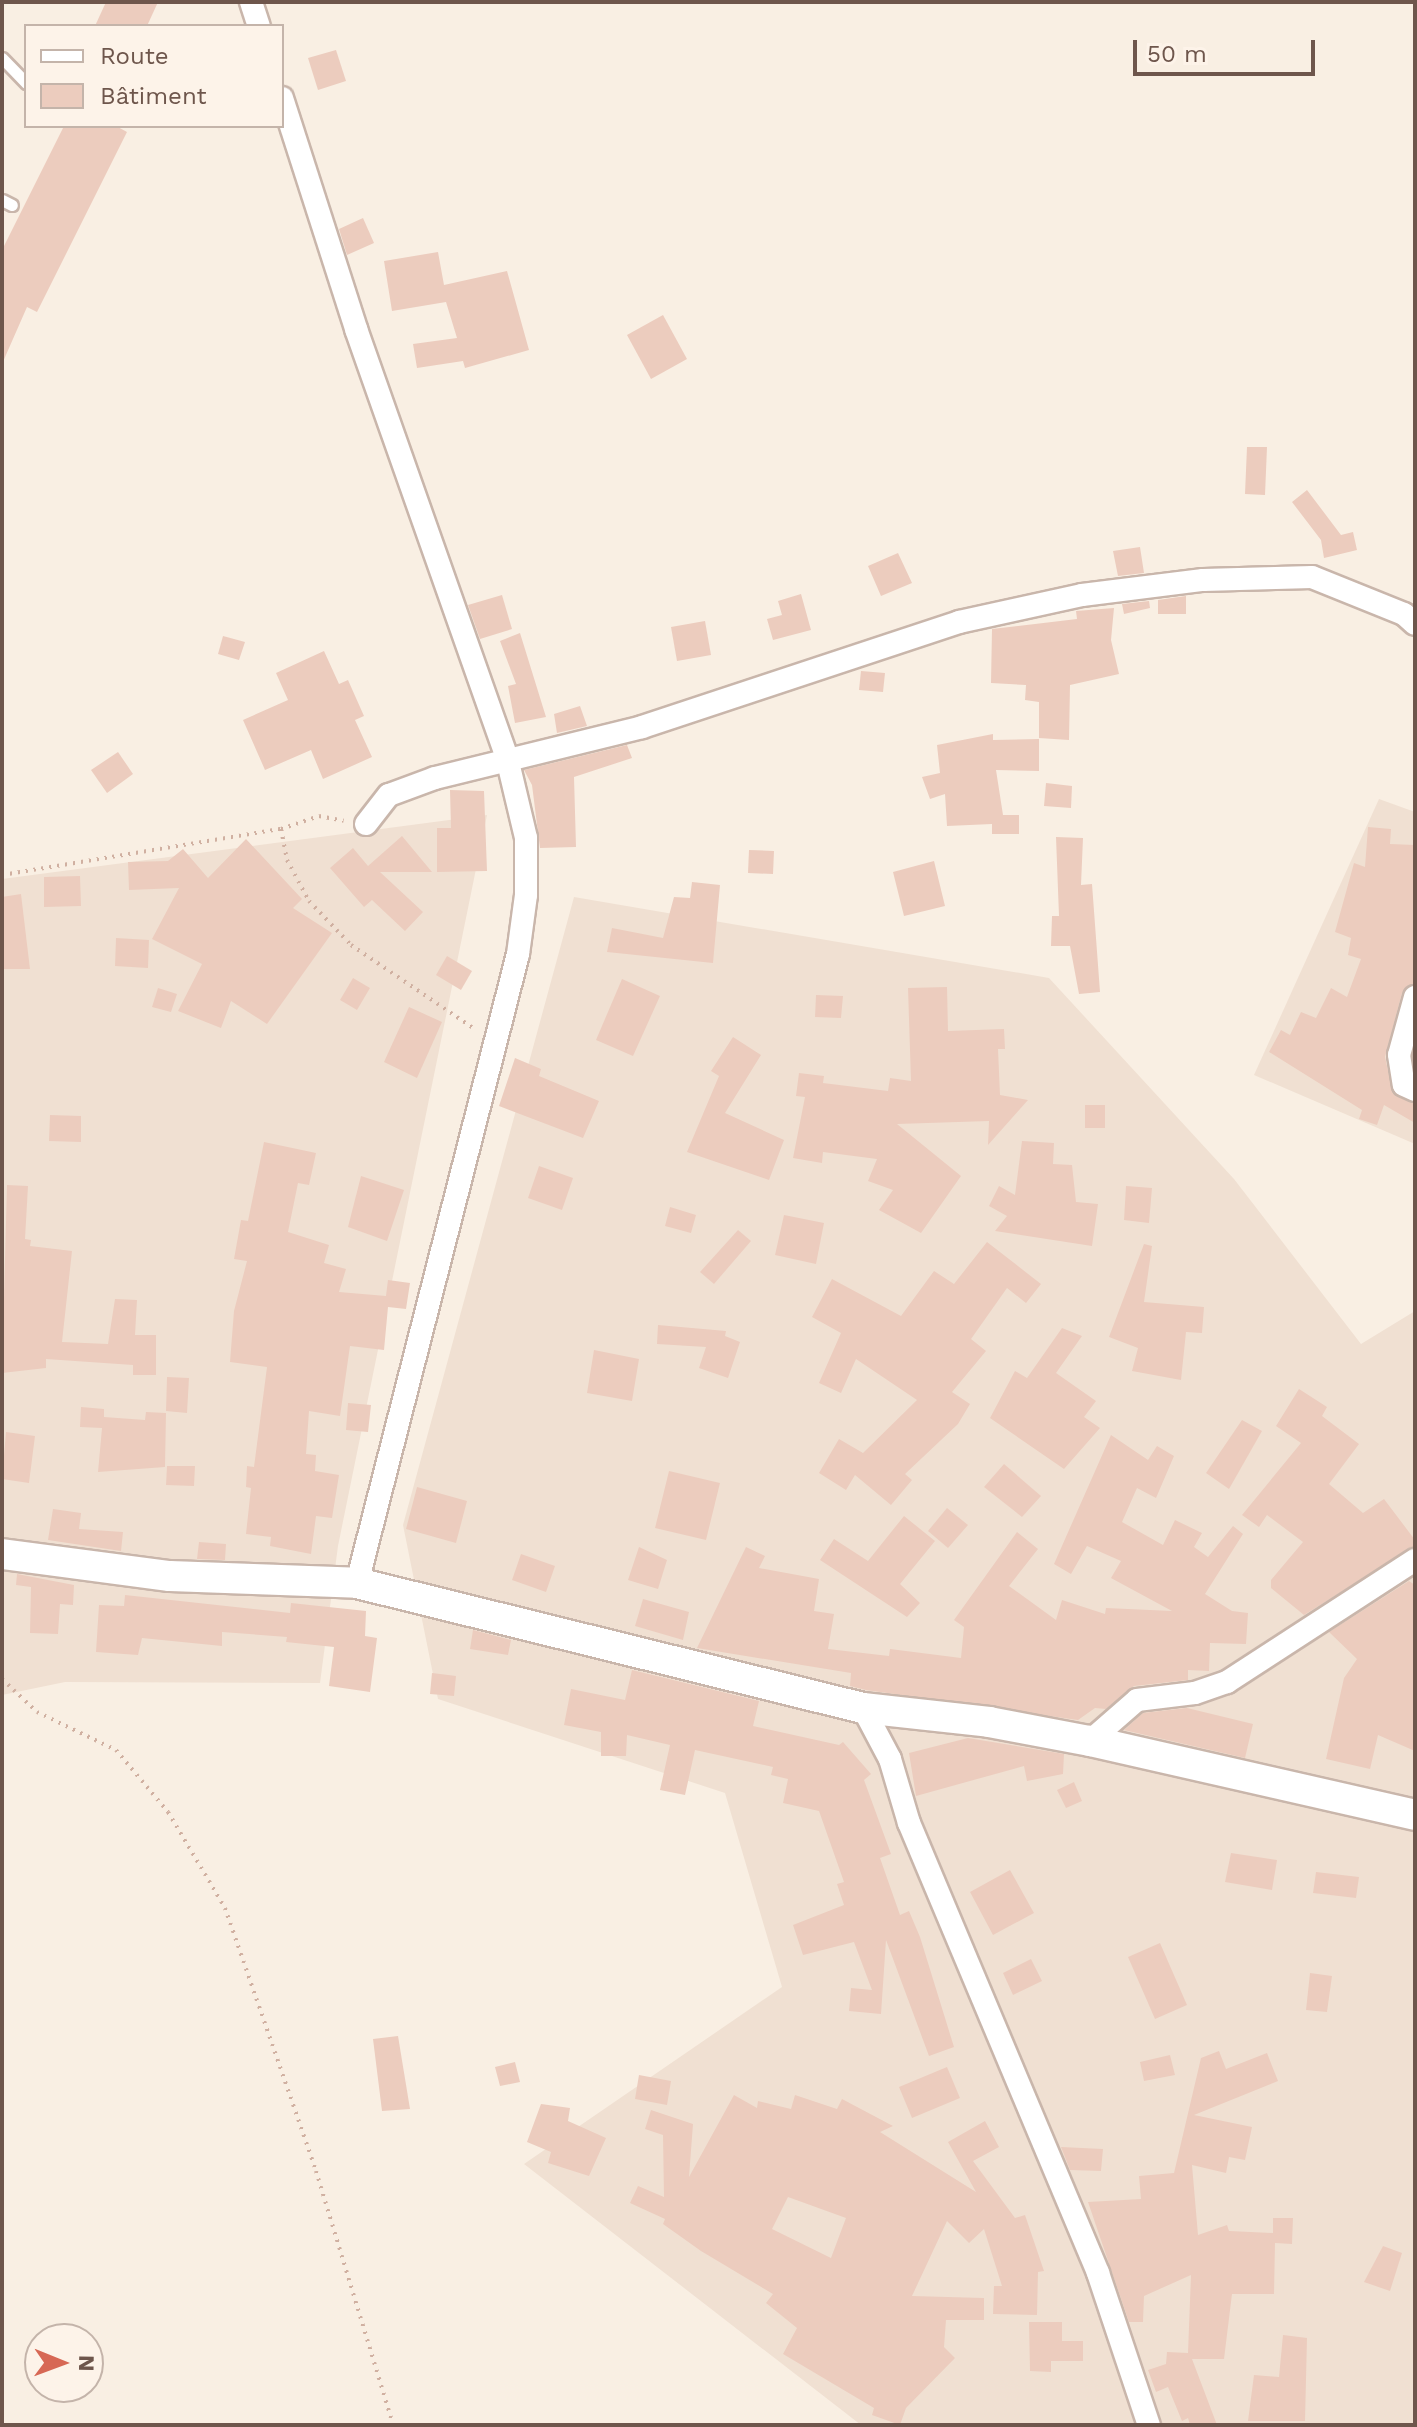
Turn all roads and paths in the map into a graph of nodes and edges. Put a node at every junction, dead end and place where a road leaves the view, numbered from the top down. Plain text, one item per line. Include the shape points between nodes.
1 (251, 2) edge
2 (258, 24) edge
3 (2, 58) edge
4 (24, 81) edge
5 (284, 104) edge
6 (1415, 624) edge
7 (507, 758) junction
8 (366, 824) joint
9 (281, 829) junction
10 (2, 875) edge
11 (1415, 997) edge
12 (494, 1043) junction
13 (1415, 1090) edge
14 (2, 1554) edge
15 (1415, 1560) edge
16 (357, 1583) junction
17 (2, 1679) edge
18 (863, 1708) junction
19 (1090, 1741) junction
20 (1415, 1815) edge
21 (393, 2425) edge
22 (1149, 2425) edge

1 - 2 street
3 - 4 lane
5 - 7 street via 356,329
6 - 7 street via 1404,614 1312,577 1203,580 1082,595 959,622 642,727
7 - 8 street via 389,795
7 - 12 street via 526,838 526,895 518,954
8 - 9 path via 319,816
9 - 10 path
9 - 12 path via 287,860 309,901 351,945
11 - 13 street via 1399,1055 1404,1085
12 - 16 street
14 - 16 street via 170,1576
15 - 19 street via 1227,1682 1195,1693 1137,1700
16 - 18 street
17 - 21 path via 37,1712 116,1750 168,1812 225,1908 316,2171
18 - 19 street via 989,1722
18 - 22 street via 890,1759 909,1823 1098,2273
19 - 20 street

